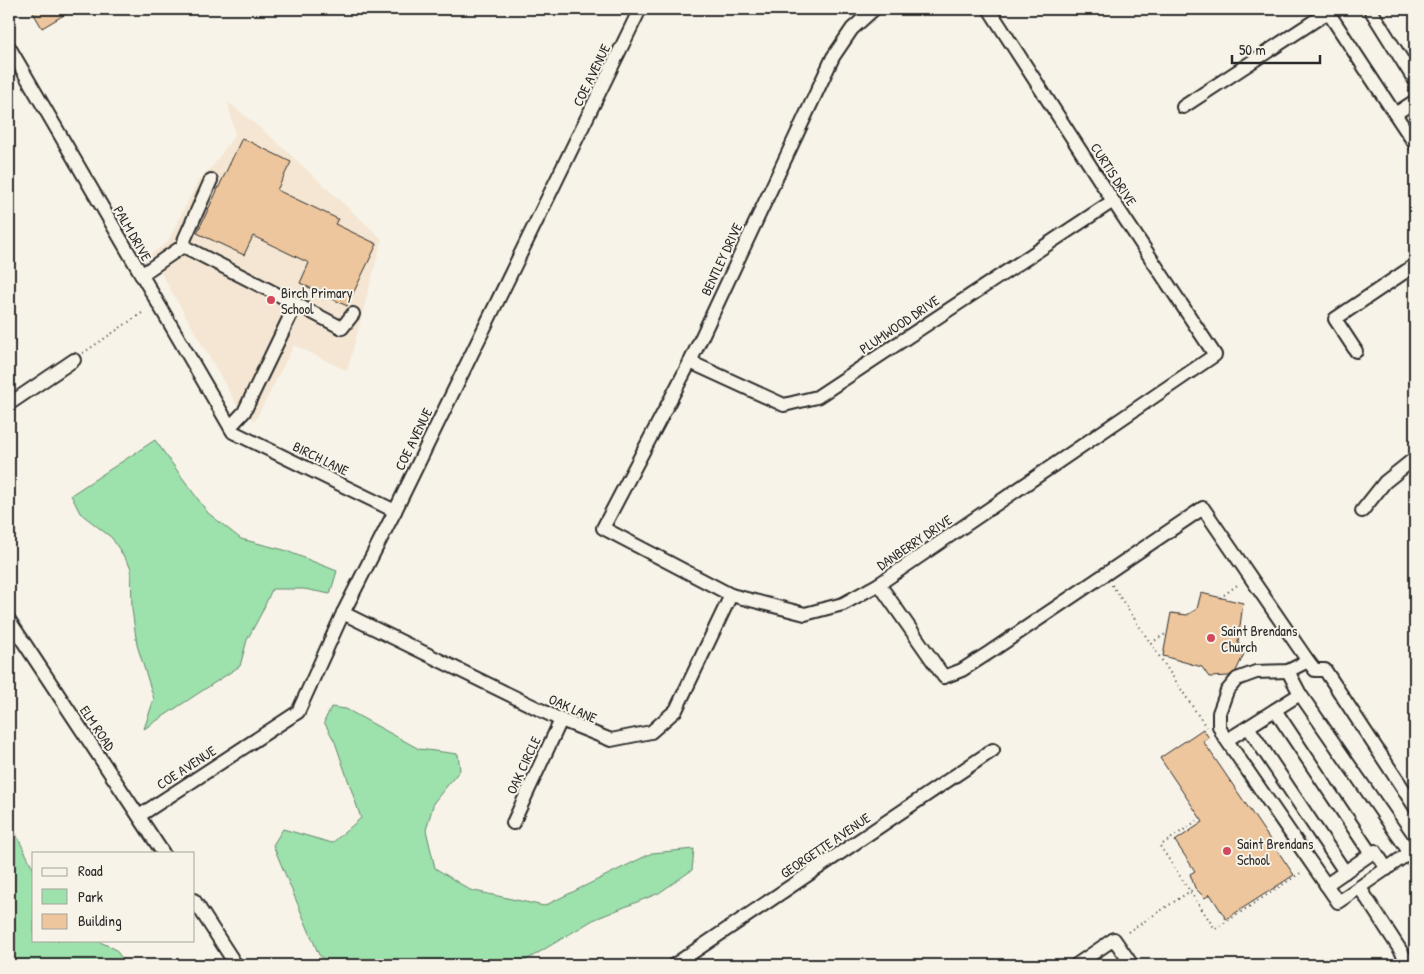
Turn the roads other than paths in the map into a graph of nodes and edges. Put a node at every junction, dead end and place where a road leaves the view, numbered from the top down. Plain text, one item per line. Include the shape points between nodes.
1 (640, 9) edge
2 (874, 9) edge
3 (989, 9) edge
4 (1370, 9) edge
5 (9, 47) edge
6 (1415, 81) edge
7 (1415, 101) edge
8 (1183, 107) dead end
9 (1395, 114) junction
10 (1415, 144) edge
11 (211, 180) dead end
12 (1113, 201) junction
13 (183, 246) junction
14 (1415, 265) edge
15 (141, 275) junction
16 (296, 304) junction
17 (353, 314) dead end
18 (1356, 352) dead end
19 (1215, 355) joint
20 (74, 360) road end
21 (690, 362) junction
22 (9, 404) edge
23 (232, 430) junction
24 (1415, 458) edge
25 (395, 511) junction
26 (1362, 511) dead end
27 (603, 528) joint
28 (879, 584) junction
29 (731, 595) junction
30 (343, 613) junction
31 (9, 622) edge
32 (1308, 661) junction
33 (1288, 671) junction
34 (1300, 694) junction
35 (1274, 710) junction
36 (561, 720) junction
37 (1248, 727) junction
38 (1227, 740) junction
39 (993, 750) dead end
40 (1415, 806) edge
41 (139, 816) junction
42 (513, 823) dead end
43 (1412, 851) edge
44 (162, 852) edge
45 (1371, 854) junction
46 (1387, 869) junction
47 (1346, 872) junction
48 (1326, 885) junction
49 (1360, 888) junction
50 (195, 902) edge
51 (236, 965) edge
52 (674, 965) edge
53 (1076, 965) edge
54 (1132, 965) edge
55 (1410, 965) edge

1 - 25 street, COE AVENUE
2 - 21 street, BENTLEY DRIVE via 852,29 833,57
3 - 12 street, CURTIS DRIVE
4 - 6 street
5 - 15 street, PALM DRIVE
7 - 9 street
8 - 9 street via 1328,12
9 - 10 street
11 - 13 street
12 - 19 street, CURTIS DRIVE
12 - 21 street, PLUMWOOD DRIVE via 817,397 784,405
13 - 15 street
13 - 16 street
14 - 18 street via 1335,319
15 - 23 street, PALM DRIVE
16 - 17 street via 342,328
16 - 23 street via 244,412
19 - 28 street, DANBERRY DRIVE
20 - 22 street
21 - 27 street, BENTLEY DRIVE
23 - 25 street, BIRCH LANE
24 - 26 street via 1385,482
25 - 30 street, COE AVENUE
27 - 29 street, DANBERRY DRIVE
28 - 29 street, DANBERRY DRIVE via 843,604 805,614
28 - 32 street via 944,677 962,670 1203,508
29 - 36 street, OAK LANE via 676,710 651,732 611,740
30 - 36 street, OAK LANE
30 - 41 street, COE AVENUE via 298,712
31 - 41 street, ELM ROAD
32 - 33 street
32 - 40 street via 1314,670 1326,670
33 - 34 street
33 - 38 street via 1256,672 1237,679 1227,691 1218,713 1219,726
34 - 35 street
34 - 43 street
35 - 37 street
35 - 45 street
36 - 42 street, OAK CIRCLE
37 - 38 street
37 - 47 street
38 - 48 street
39 - 52 street, GEORGETTE AVENUE
41 - 44 street, ELM ROAD
43 - 46 street
45 - 46 street via 1375,851
45 - 47 street
46 - 49 street
47 - 48 street
48 - 49 street via 1338,902
49 - 55 street
50 - 51 street
53 - 54 street via 1114,940

